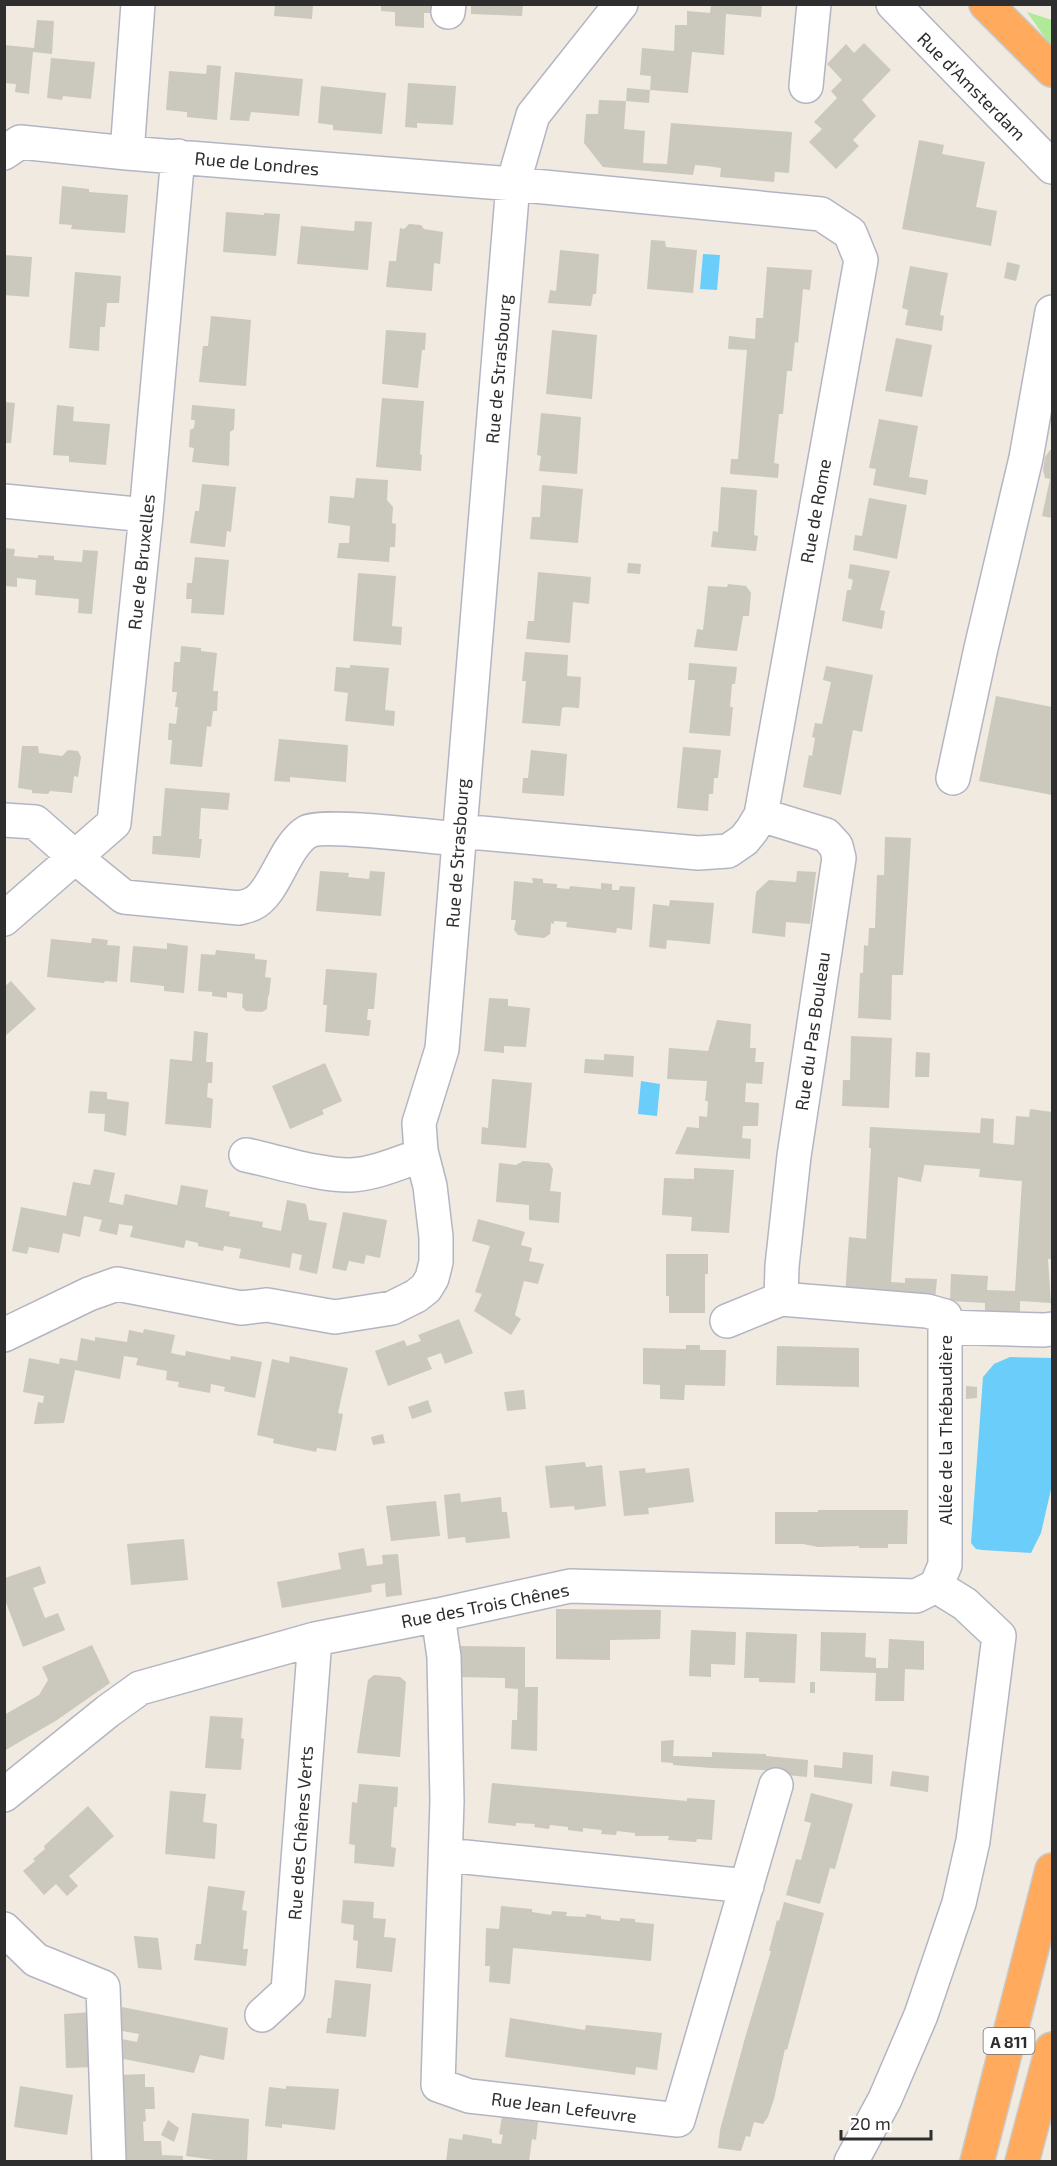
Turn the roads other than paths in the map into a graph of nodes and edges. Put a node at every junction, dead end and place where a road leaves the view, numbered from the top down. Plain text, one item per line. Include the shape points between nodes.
1 (138, 4) edge
2 (621, 4) edge
3 (814, 4) edge
4 (893, 4) edge
5 (986, 4) edge
6 (1053, 70) edge
7 (806, 86) dead end
8 (4, 153) edge
9 (127, 153) junction
10 (178, 156) junction
11 (1053, 167) edge
12 (513, 184) junction
13 (1053, 312) edge
14 (4, 501) edge
15 (146, 515) junction
16 (953, 778) dead end
17 (761, 815) junction
18 (4, 820) edge
19 (458, 835) junction
20 (76, 858) junction
21 (4, 919) edge
22 (246, 1155) dead end
23 (422, 1155) junction
24 (781, 1299) junction
25 (727, 1321) dead end
26 (945, 1327) junction
27 (1053, 1329) edge
28 (4, 1335) edge
29 (936, 1586) junction
30 (438, 1615) junction
31 (315, 1639) junction
32 (776, 1785) dead end
33 (4, 1795) edge
34 (446, 1856) junction
35 (1053, 1870) edge
36 (747, 1886) junction
37 (4, 1929) edge
38 (262, 2015) dead end
39 (1053, 2049) edge
40 (109, 2162) edge
41 (851, 2162) edge
42 (977, 2162) edge
43 (1022, 2162) edge

1 - 9 street
2 - 12 street, Rue de Strasbourg via 533,115
3 - 7 street
4 - 11 street, Rue d'Amsterdam
5 - 6 highway
8 - 9 street, Rue de Londres via 20,142
9 - 10 street, Rue de Londres
10 - 12 street, Rue de Londres
10 - 15 street, Rue de Bruxelles
12 - 17 street, Rue de Rome via 821,214 850,233 861,260
12 - 19 street, Rue de Strasbourg
13 - 16 street via 1026,458
14 - 15 street
15 - 20 street, Rue de Bruxelles via 114,823
17 - 19 street, Rue de Rome via 752,831 728,851 698,853
17 - 24 street, Rue du Pas Bouleau via 826,835 836,846 839,858 794,1156
18 - 20 street, Rue de Rome via 35,822
19 - 20 street, Rue de Rome via 330,828 309,831 294,843 262,896 239,908 124,897
19 - 23 street, Rue de Strasbourg via 442,1049 419,1123
20 - 21 street, Rue de Bruxelles
22 - 23 street via 351,1175
23 - 28 street, Rue de Strasbourg via 430,1186 436,1262 426,1288 392,1308 335,1317 267,1305 242,1308 117,1284
24 - 25 street, Allée de la Thébaudière
24 - 26 street, Allée de la Thébaudière via 927,1311 945,1316
26 - 27 street
26 - 29 street, Allée de la Thébaudière via 945,1565
29 - 30 street, Rue des Trois Chênes via 916,1596 570,1586
29 - 41 street via 965,1604 999,1636 973,1841 959,1903 921,2015 885,2099
30 - 31 street, Rue des Trois Chênes
30 - 34 street, Rue Jean Lefeuvre via 444,1657
31 - 33 street, Rue des Trois Chênes via 140,1688
31 - 38 street, Rue des Chênes Verts via 288,1991
32 - 36 street, Rue Jean Lefeuvre
34 - 36 street
34 - 36 street, Rue Jean Lefeuvre via 438,2085 469,2096 678,2121
35 - 42 highway, A 811
37 - 40 street via 36,1960 103,1987
39 - 43 highway, A 811

